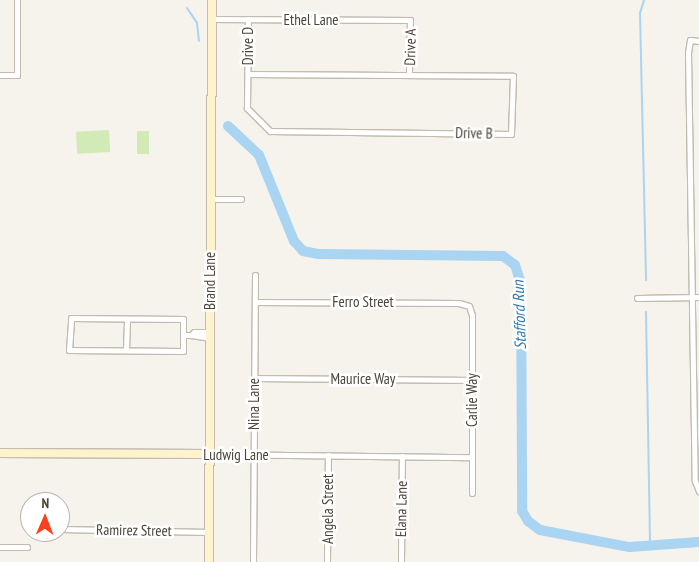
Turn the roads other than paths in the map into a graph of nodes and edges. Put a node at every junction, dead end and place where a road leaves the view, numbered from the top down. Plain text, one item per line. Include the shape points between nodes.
1 (17, 0) edge
2 (212, 0) edge
3 (212, 19) junction
4 (248, 19) junction
5 (410, 20) joint
6 (699, 41) edge
7 (248, 74) junction
8 (409, 74) junction
9 (0, 75) edge
10 (211, 199) junction
11 (241, 199) dead end
12 (256, 275) dead end
13 (692, 296) junction
14 (699, 296) edge
15 (637, 298) dead end
16 (255, 302) junction
17 (469, 306) joint
18 (127, 318) junction
19 (183, 335) junction
20 (210, 335) junction
21 (126, 350) junction
22 (254, 378) junction
23 (472, 380) junction
24 (0, 453) edge
25 (209, 454) junction
26 (254, 455) junction
27 (328, 455) junction
28 (402, 456) junction
29 (471, 456) junction
30 (699, 491) edge
31 (472, 493) dead end
32 (70, 529) edge
33 (209, 532) junction
34 (0, 547) edge
35 (27, 547) dead end
36 (208, 562) edge
37 (253, 562) edge
38 (327, 562) edge
39 (401, 562) edge

1 - 9 street via 17,76
2 - 3 street, Brand Lane
3 - 4 street, Ethel Lane
3 - 10 street, Brand Lane
4 - 5 street, Ethel Lane
4 - 7 street, Drive D
5 - 8 street, Drive A
6 - 13 street via 690,40 688,52
7 - 8 street, Drive B
7 - 8 street, Drive B via 247,108 270,131 511,134 512,76
10 - 11 street
10 - 20 street, Brand Lane
12 - 16 street, Nina Lane
13 - 14 street
13 - 15 street
13 - 30 street via 696,481
16 - 17 street, Ferro Street via 459,303
16 - 22 street, Nina Lane
17 - 23 street, Carlie Way via 472,315
18 - 19 street via 183,319
18 - 21 street
18 - 21 street via 71,318 69,322 69,350
19 - 20 street
19 - 21 street via 183,351
20 - 25 street, Brand Lane
22 - 23 street, Maurice Way
22 - 26 street, Nina Lane
23 - 29 street, Carlie Way
24 - 25 street, Ludwig Lane
25 - 26 street, Ludwig Lane
25 - 33 street, Brand Lane
26 - 27 street, Ludwig Lane
26 - 37 street, Nina Lane
27 - 28 street, Ludwig Lane
27 - 38 street, Angela Street
28 - 29 street, Ludwig Lane
28 - 39 street, Elana Lane
29 - 31 street, Carlie Way
32 - 33 street, Ramirez Street
33 - 36 street, Brand Lane
34 - 35 street

